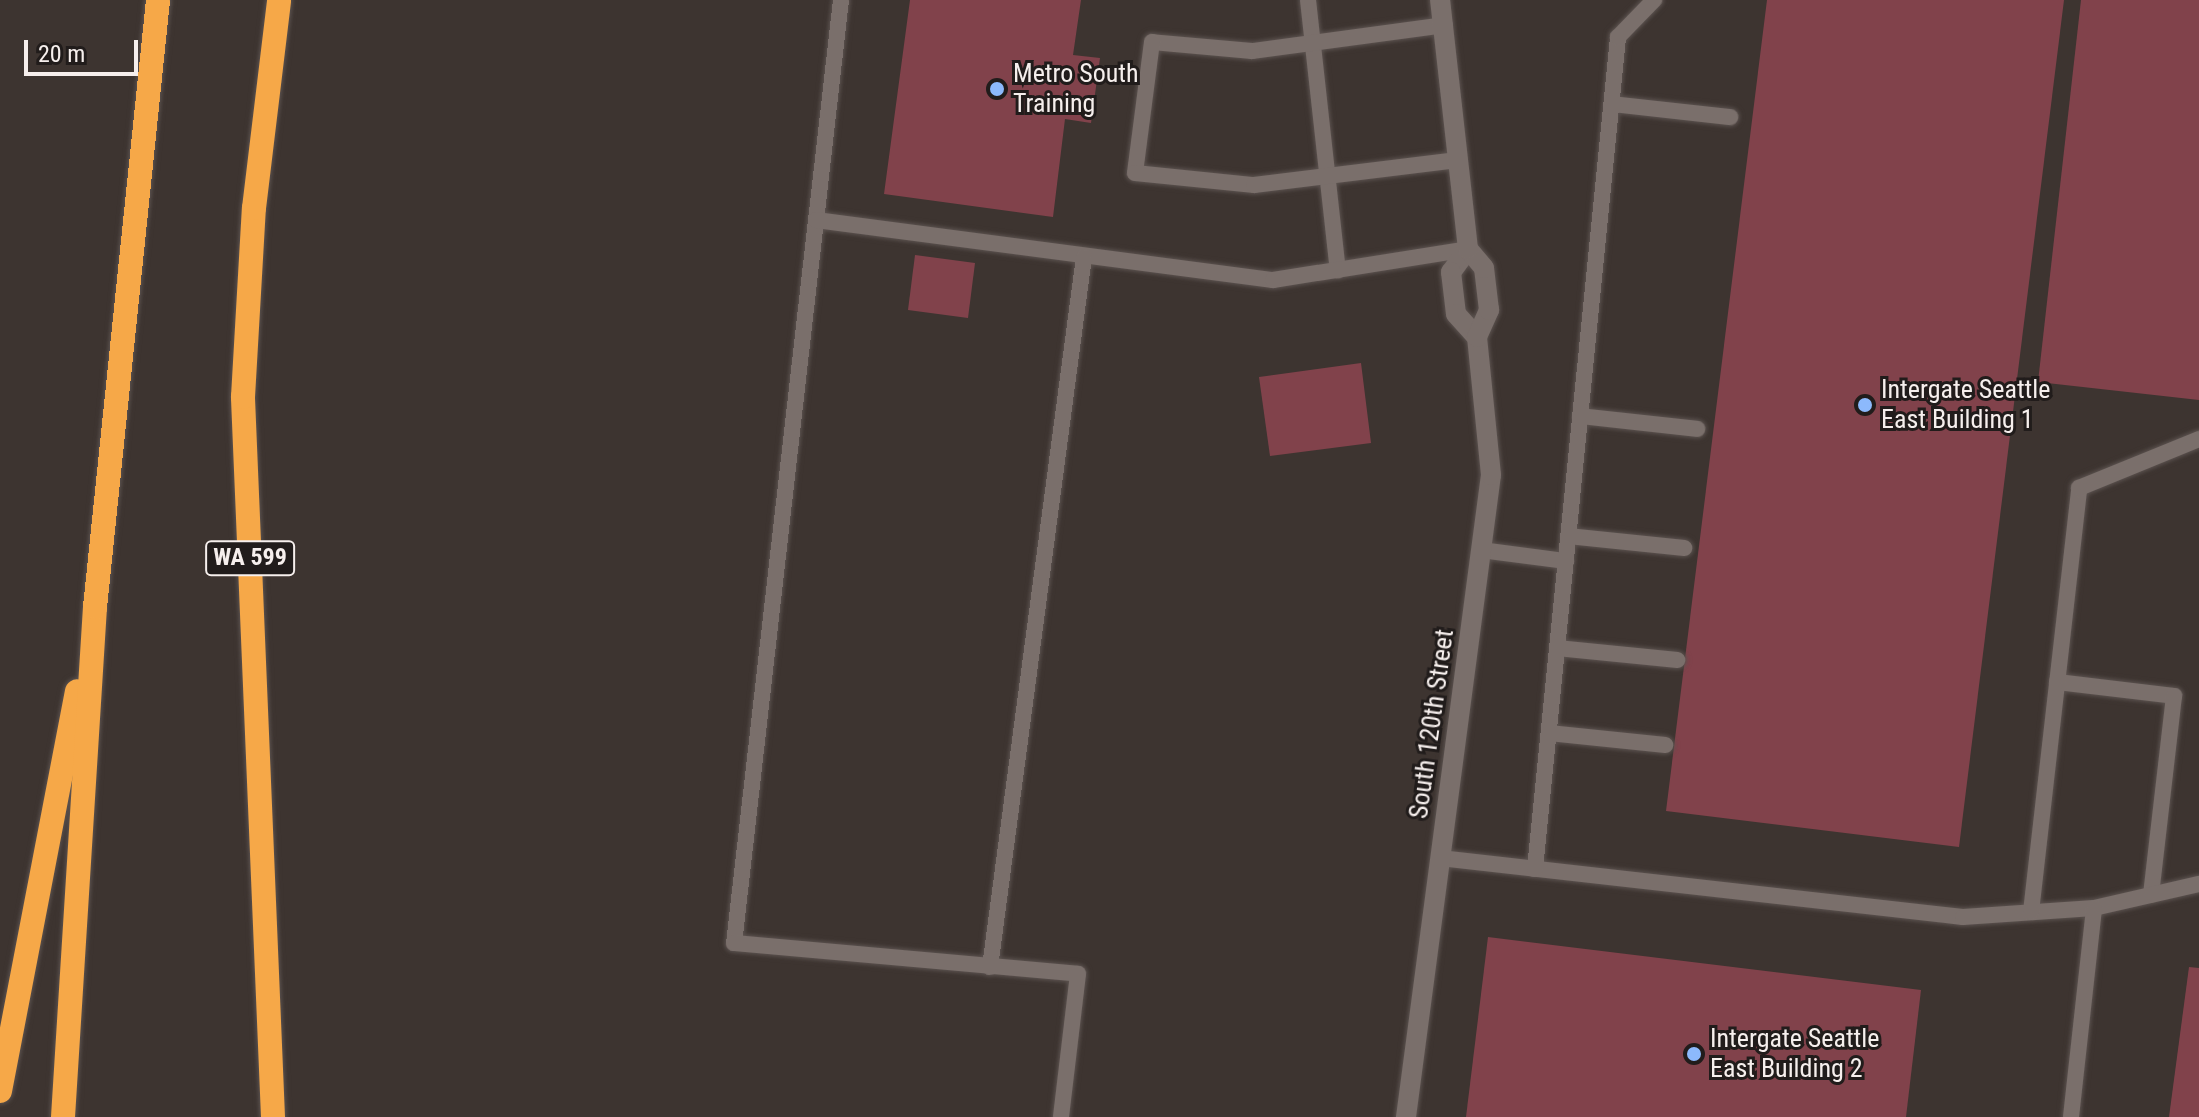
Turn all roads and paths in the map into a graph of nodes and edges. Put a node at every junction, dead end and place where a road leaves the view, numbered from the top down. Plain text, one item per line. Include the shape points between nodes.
1 (158, 0) edge
2 (279, 0) edge
3 (841, 0) edge
4 (1308, 0) edge
5 (1440, 0) edge
6 (1654, 0) edge
7 (1445, 25) junction
8 (1313, 43) junction
9 (1612, 104) junction
10 (1730, 117) dead end
11 (1459, 160) junction
12 (1328, 176) junction
13 (816, 220) junction
14 (1468, 249) junction
15 (1084, 257) junction
16 (1338, 270) junction
17 (1477, 337) junction
18 (1580, 416) junction
19 (1697, 429) dead end
20 (2199, 439) edge
21 (1568, 536) junction
22 (1684, 548) dead end
23 (1481, 550) junction
24 (1566, 561) junction
25 (95, 607) junction
26 (1557, 648) junction
27 (1677, 660) dead end
28 (2057, 682) junction
29 (1549, 733) junction
30 (1665, 745) dead end
31 (1440, 858) junction
32 (1535, 869) junction
33 (2199, 884) edge
34 (2151, 895) junction
35 (2094, 908) junction
36 (2031, 912) junction
37 (990, 967) junction
38 (0, 1091) edge
39 (63, 1117) edge
40 (273, 1117) edge
41 (1061, 1117) edge
42 (1406, 1117) edge
43 (2071, 1117) edge

1 - 25 highway
2 - 40 highway, WA 599 via 254,208 243,397
3 - 13 lane
4 - 8 lane
5 - 7 street, South 120th Street
6 - 9 lane via 1618,37
7 - 8 lane
7 - 11 street, South 120th Street
8 - 12 lane
8 - 12 lane via 1252,51 1152,42 1135,173 1254,185
9 - 10 lane
9 - 18 lane
11 - 12 lane
11 - 14 street, South 120th Street
12 - 16 lane
13 - 15 lane
13 - 37 lane via 734,943
14 - 16 lane
14 - 17 street, South 120th Street via 1484,268 1489,310
14 - 17 street, South 120th Street via 1451,272 1456,314
15 - 16 lane via 1273,280
15 - 37 lane
17 - 23 street, South 120th Street via 1491,475
18 - 19 lane
18 - 21 lane
20 - 28 lane via 2079,488
21 - 22 lane
21 - 24 lane
23 - 24 lane
23 - 31 street, South 120th Street
24 - 26 lane
25 - 38 highway
25 - 39 highway
26 - 27 lane
26 - 29 lane
28 - 34 lane via 2174,696
28 - 36 lane
29 - 30 lane
29 - 32 lane
31 - 32 lane
31 - 42 street, South 120th Street
32 - 36 lane via 1963,917
33 - 34 lane
34 - 35 lane
35 - 36 lane
35 - 43 lane
37 - 41 lane via 1078,974

